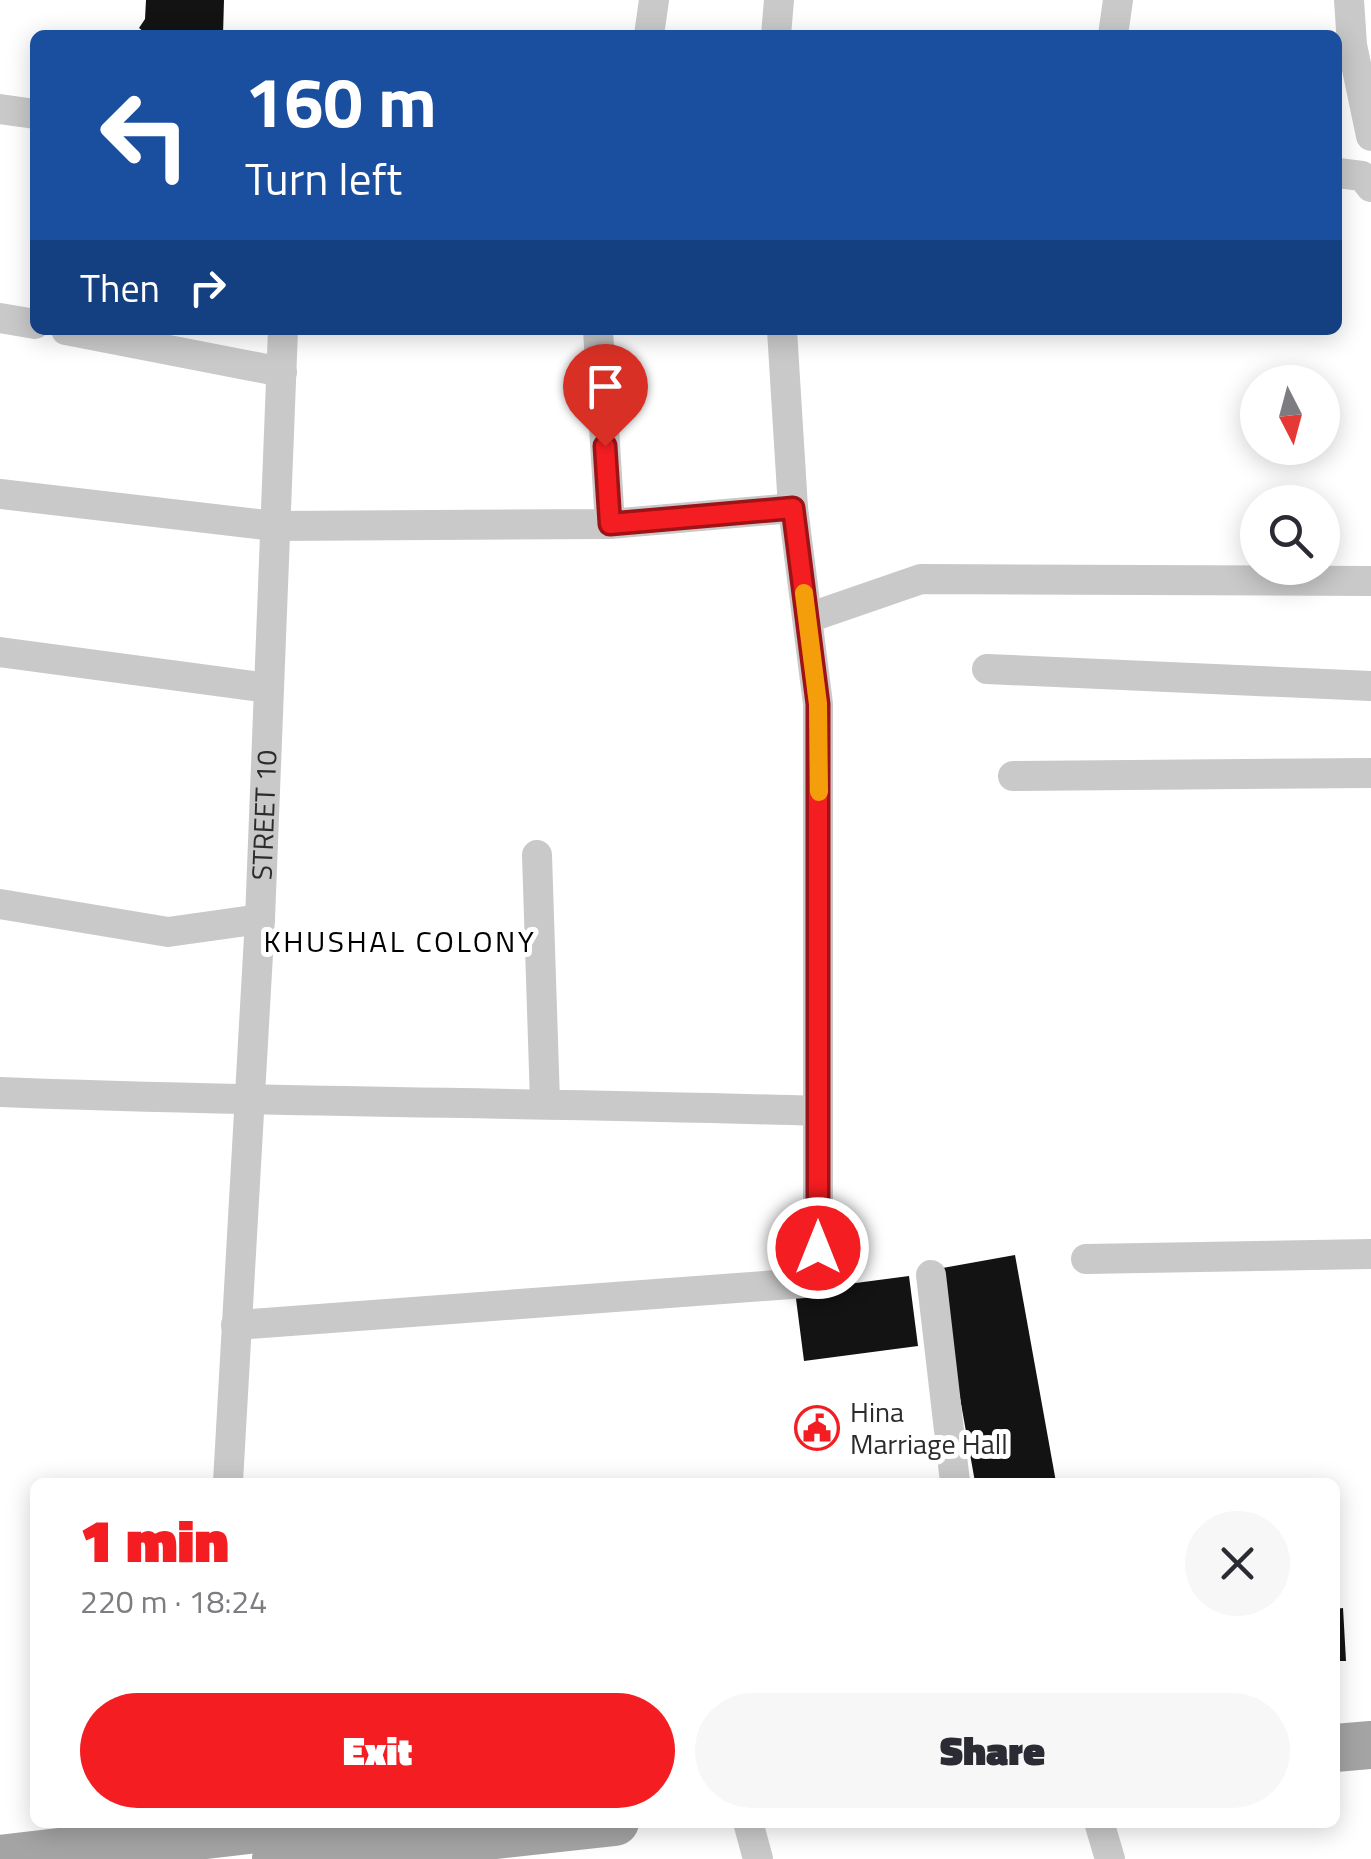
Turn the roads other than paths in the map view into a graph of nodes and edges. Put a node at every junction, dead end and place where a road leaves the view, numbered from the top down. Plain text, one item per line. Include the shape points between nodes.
1 (654, 0) edge
2 (779, 0) edge
3 (1118, 0) edge
4 (1349, 0) edge
5 (651, 30) edge
6 (776, 30) edge
7 (1114, 30) edge
8 (0, 109) edge
9 (30, 113) edge
10 (1371, 136) edge
11 (0, 318) edge
12 (30, 323) edge
13 (92, 335) edge
14 (283, 335) edge
15 (598, 335) edge
16 (782, 335) edge
17 (282, 372) junction
18 (0, 494) edge
19 (793, 508) junction
20 (610, 524) junction
21 (275, 526) junction
22 (1371, 581) edge
23 (808, 618) junction
24 (0, 652) edge
25 (987, 669) dead end
26 (1371, 686) edge
27 (269, 688) junction
28 (1371, 773) edge
29 (1013, 776) dead end
30 (537, 855) dead end
31 (0, 904) edge
32 (260, 918) junction
33 (0, 1092) edge
34 (247, 1102) junction
35 (545, 1102) junction
36 (817, 1111) junction
37 (1371, 1254) edge
38 (1086, 1259) dead end
39 (932, 1275) dead end
40 (236, 1325) junction
41 (228, 1478) edge
42 (955, 1478) edge
43 (1371, 1713) edge
44 (1340, 1716) edge
45 (1371, 1745) edge
46 (1340, 1748) edge
47 (560, 1828) edge
48 (750, 1828) edge
49 (1101, 1828) edge
50 (198, 1829) edge
51 (0, 1859) edge
52 (276, 1859) edge
53 (758, 1859) edge
54 (1110, 1859) edge

1 - 5 street
2 - 6 street
3 - 7 street
4 - 10 street
8 - 9 street
11 - 12 street
13 - 17 street
14 - 17 street, STREET 10
15 - 20 street
16 - 19 street
17 - 21 street, STREET 10
18 - 21 street
19 - 20 street
19 - 23 street
20 - 21 street
21 - 27 street, STREET 10
22 - 23 street via 921,579
23 - 36 street via 818,704
24 - 27 street
25 - 26 street
27 - 32 street, STREET 10
28 - 29 street
30 - 35 street
31 - 32 street via 168,932
32 - 34 street, STREET 10
33 - 34 street
34 - 35 street
34 - 40 street, STREET 10
35 - 36 street
36 - 40 street via 818,1282
37 - 38 street
39 - 42 street
40 - 41 street, STREET 10
43 - 44 main road
45 - 46 main road
47 - 52 main road
48 - 53 street
49 - 54 street
50 - 51 main road

